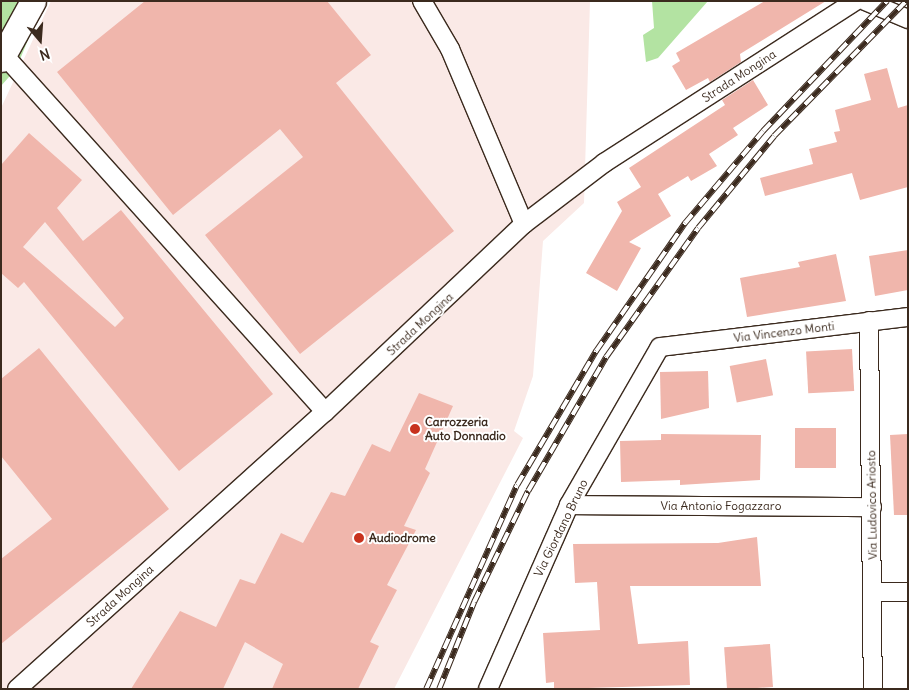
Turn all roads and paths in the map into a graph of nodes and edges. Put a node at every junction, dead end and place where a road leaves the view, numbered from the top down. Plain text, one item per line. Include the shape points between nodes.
1 (33, 1) edge
2 (422, 1) edge
3 (855, 1) edge
4 (865, 1) edge
5 (908, 19) edge
6 (2, 57) edge
7 (524, 224) junction
8 (908, 317) edge
9 (869, 321) junction
10 (660, 347) joint
11 (325, 412) junction
12 (569, 505) junction
13 (872, 507) junction
14 (872, 592) junction
15 (908, 592) edge
16 (17, 689) edge
17 (488, 689) edge
18 (873, 689) edge

1 - 6 street
2 - 7 street via 450,49
3 - 7 street, Strada Mongina via 604,163
4 - 5 street
6 - 11 street
7 - 11 street, Strada Mongina
8 - 9 street, Via Vincenzo Monti
9 - 10 street, Via Vincenzo Monti
9 - 13 street, Via Ludovico Ariosto
10 - 12 street, Via Giordano Bruno
11 - 16 street, Strada Mongina
12 - 13 street, Via Antonio Fogazzaro
12 - 17 street, Via Giordano Bruno
13 - 14 street, Via Ludovico Ariosto
14 - 15 street
14 - 18 street, Via Ludovico Ariosto

